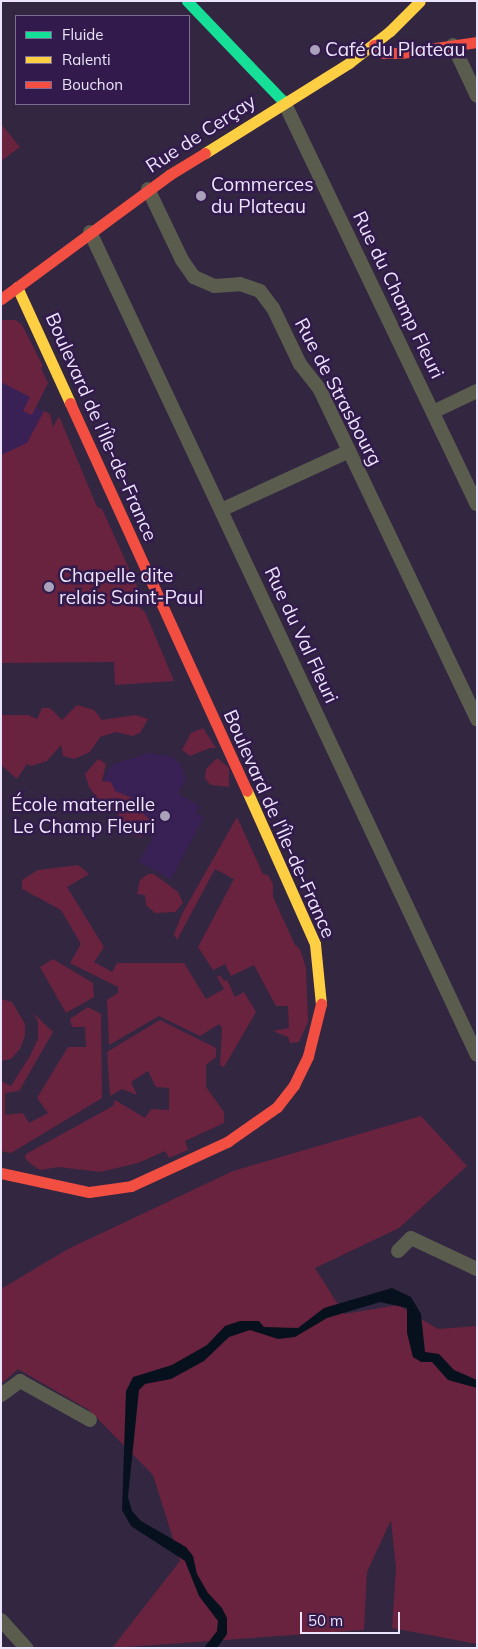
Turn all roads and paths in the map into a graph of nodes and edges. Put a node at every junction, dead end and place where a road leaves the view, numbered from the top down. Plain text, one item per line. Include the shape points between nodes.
1 (187, 1) edge
2 (420, 1) edge
3 (477, 42) edge
4 (374, 45) junction
5 (453, 46) junction
6 (477, 96) edge
7 (284, 102) junction
8 (148, 189) junction
9 (90, 232) junction
10 (17, 287) junction
11 (1, 299) edge
12 (477, 390) edge
13 (433, 412) junction
14 (349, 451) junction
15 (477, 504) edge
16 (221, 510) junction
17 (477, 719) edge
18 (477, 1055) edge
19 (1, 1173) edge
20 (398, 1251) dead end
21 (477, 1269) edge
22 (1, 1395) edge
23 (90, 1420) dead end
24 (1, 1620) edge
25 (26, 1648) edge

1 - 7 street
2 - 4 street, Rue de Cerçay
3 - 5 street
4 - 5 street via 382,53
4 - 7 street, Rue de Cerçay
5 - 6 street
7 - 8 street, Rue de Cerçay
7 - 13 street, Rue du Champ Fleuri
8 - 9 street, Rue de Cerçay
8 - 14 street, Rue de Strasbourg via 182,260 194,277 214,286 240,284 260,291 273,308 300,364 320,390
9 - 10 street, Rue de Cerçay
9 - 16 street, Rue du Val Fleuri
10 - 11 street, Rue de Cerçay
10 - 19 street, Boulevard de l'Île-de-France via 305,917 315,944 321,1003 308,1056 294,1085 276,1107 227,1142 131,1186 88,1192
12 - 13 street
13 - 15 street, Rue du Champ Fleuri
14 - 16 street
14 - 17 street, Rue de Strasbourg
16 - 18 street, Rue du Val Fleuri
20 - 21 street via 411,1238
22 - 23 street via 20,1381
24 - 25 street

